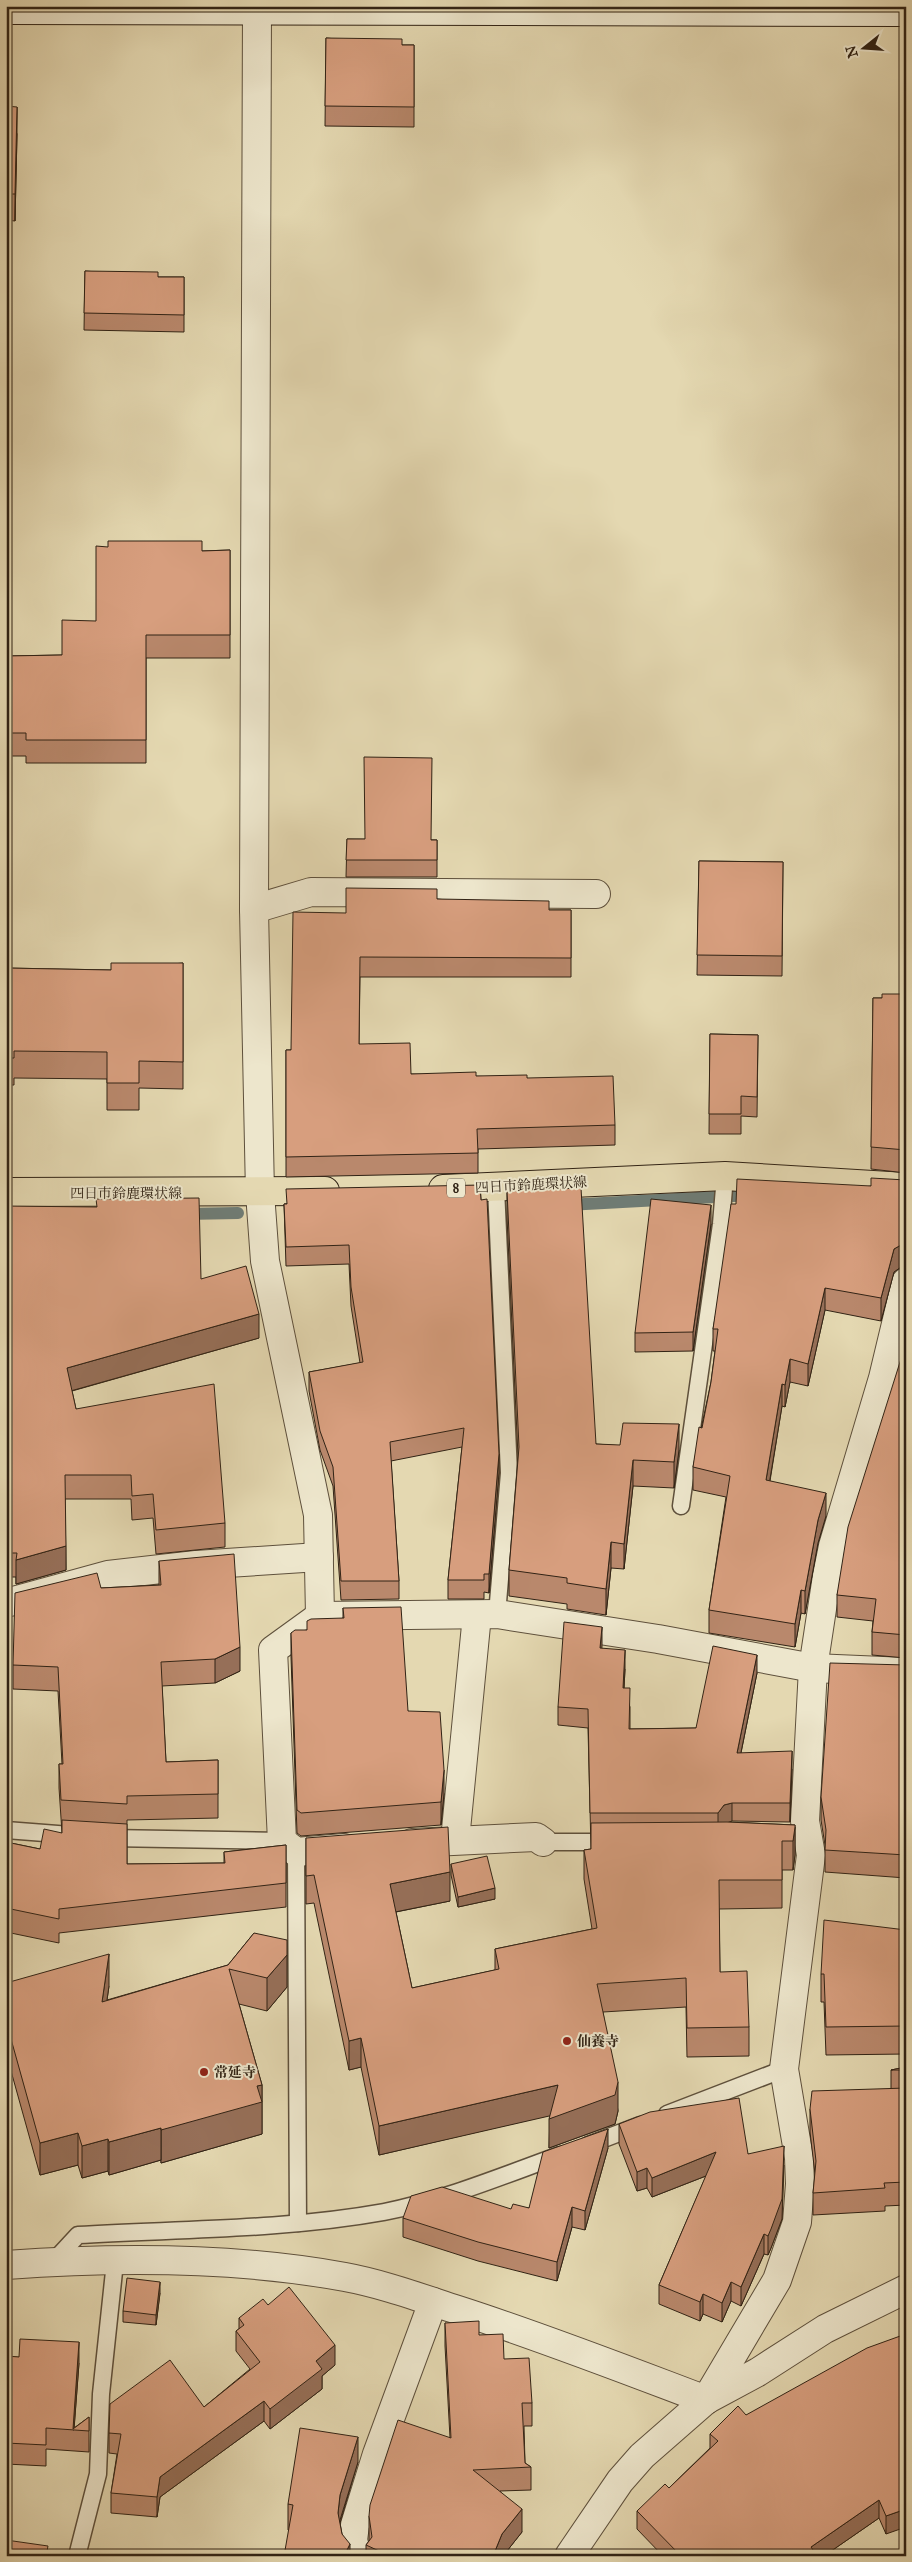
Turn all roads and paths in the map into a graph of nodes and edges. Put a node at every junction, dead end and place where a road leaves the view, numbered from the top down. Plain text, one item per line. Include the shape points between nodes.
1 (257, 9) edge
2 (6, 10) edge
3 (906, 12) edge
4 (596, 894) dead end
5 (254, 910) junction
6 (725, 1176) junction
7 (906, 1187) edge
8 (417, 1189) edge
9 (496, 1189) junction
10 (348, 1191) edge
11 (6, 1192) edge
12 (260, 1193) junction
13 (906, 1282) edge
14 (681, 1506) dead end
15 (319, 1557) junction
16 (6, 1603) edge
17 (487, 1614) junction
18 (320, 1616) junction
19 (813, 1668) junction
20 (906, 1672) edge
21 (6, 1830) edge
22 (779, 1838) edge
23 (808, 1838) junction
24 (455, 1840) junction
25 (543, 1842) joint
26 (629, 1842) edge
27 (289, 1846) junction
28 (784, 2069) junction
29 (298, 2223) junction
30 (53, 2262) junction
31 (115, 2262) junction
32 (6, 2265) edge
33 (906, 2289) edge
34 (433, 2302) junction
35 (706, 2400) junction
36 (77, 2556) edge
37 (357, 2556) edge
38 (569, 2556) edge

1 - 2 street
1 - 3 street
1 - 5 street
4 - 5 street via 311,892
5 - 12 street
6 - 7 main road, 四日市鈴鹿環状線 / 8
6 - 9 main road, 四日市鈴鹿環状線 / 8
6 - 14 lane
8 - 9 main road, 四日市鈴鹿環状線 / 8
9 - 17 lane via 509,1473
10 - 12 main road, 四日市鈴鹿環状線
11 - 12 main road, 四日市鈴鹿環状線
12 - 15 street via 265,1260 318,1515
13 - 19 street via 883,1378 833,1546
15 - 16 street via 108,1575
15 - 18 street
17 - 18 street
17 - 19 street via 658,1639
17 - 24 street
18 - 27 street via 273,1650
19 - 20 street
19 - 23 street via 805,1821
21 - 27 lane
22 - 23 street
23 - 28 street via 811,1855
24 - 25 street via 536,1837
24 - 27 street
25 - 26 lane
27 - 29 lane
28 - 29 lane via 458,2192 384,2212
28 - 35 street via 798,2104 800,2184 797,2222 777,2280
29 - 30 lane via 78,2235
30 - 31 street
30 - 32 street
31 - 34 street via 178,2261 346,2277
31 - 36 lane via 101,2394 98,2474
33 - 35 street via 825,2329 758,2372
34 - 35 street via 533,2334
34 - 37 street via 377,2454 355,2525 353,2540
35 - 38 street via 642,2456 620,2481

